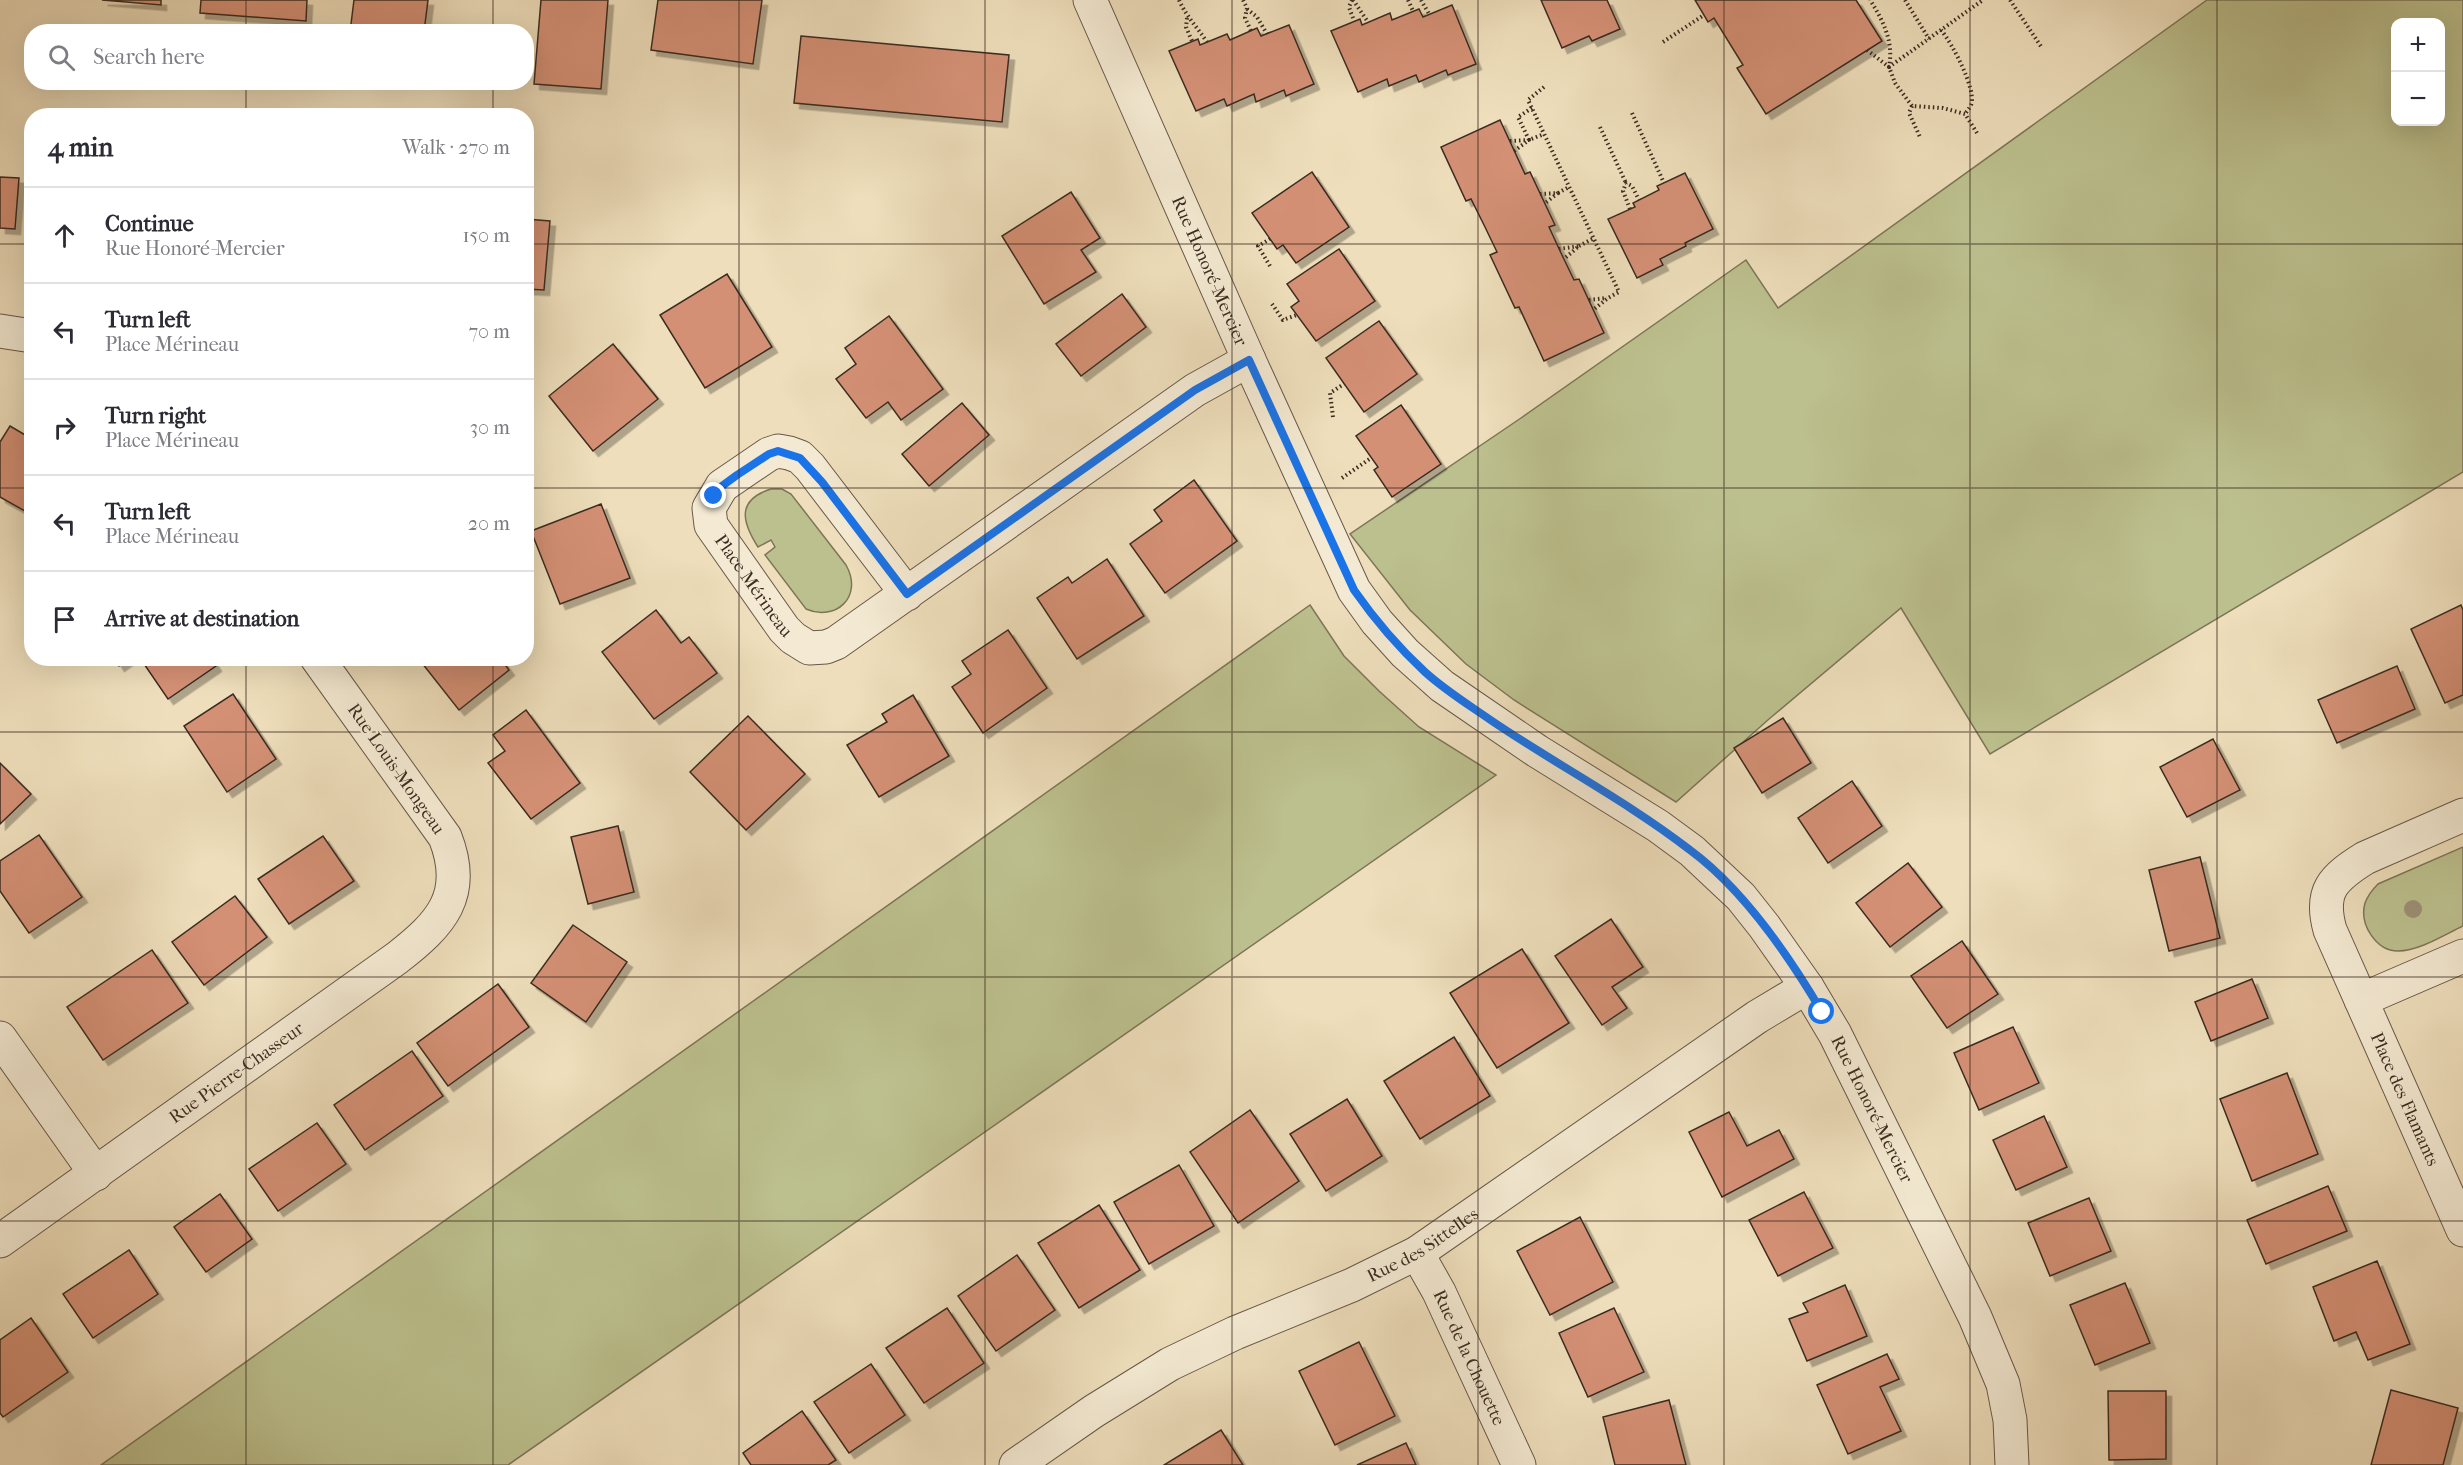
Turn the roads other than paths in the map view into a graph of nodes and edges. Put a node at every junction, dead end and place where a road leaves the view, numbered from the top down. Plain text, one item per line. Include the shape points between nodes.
1 (1090, 0) edge
2 (0, 331) edge
3 (24, 335) edge
4 (1249, 360) junction
5 (907, 594) junction
6 (323, 666) edge
7 (2463, 815) edge
8 (453, 888) joint
9 (2463, 956) edge
10 (1807, 987) junction
11 (2361, 1000) junction
12 (0, 1038) edge
13 (96, 1174) junction
14 (2463, 1230) edge
15 (0, 1241) edge
16 (1417, 1253) junction
17 (1016, 1465) edge
18 (1519, 1465) edge
19 (2012, 1465) edge

1 - 4 street, Rue Honoré-Mercier
2 - 3 street
4 - 5 street, Place Mérineau via 1195,390
4 - 10 street, Rue Honoré-Mercier via 1354,590 1383,628 1426,673 1463,701 1692,851 1741,897
5 - 5 street, Place Mérineau via 800,458 778,451 769,454 729,480 708,508 718,537 784,629 802,644 817,648 836,643
6 - 8 street, Rue Louis-Mongeau via 445,837 451,854
7 - 11 street, Place des Flamants via 2365,858 2337,878 2330,889 2325,901 2330,930
8 - 13 street, Rue Pierre-Chasseur via 440,919 418,942
9 - 11 street
10 - 16 street, Rue des Sittelles via 1757,1017
10 - 19 street, Rue Honoré-Mercier via 1866,1093 1975,1317 2002,1384 2010,1420
11 - 14 street, Place des Flamants
12 - 13 street
13 - 15 street, Rue Pierre-Chasseur
16 - 17 street, Rue des Sittelles via 1170,1364
16 - 18 street, Rue de la Chouette

